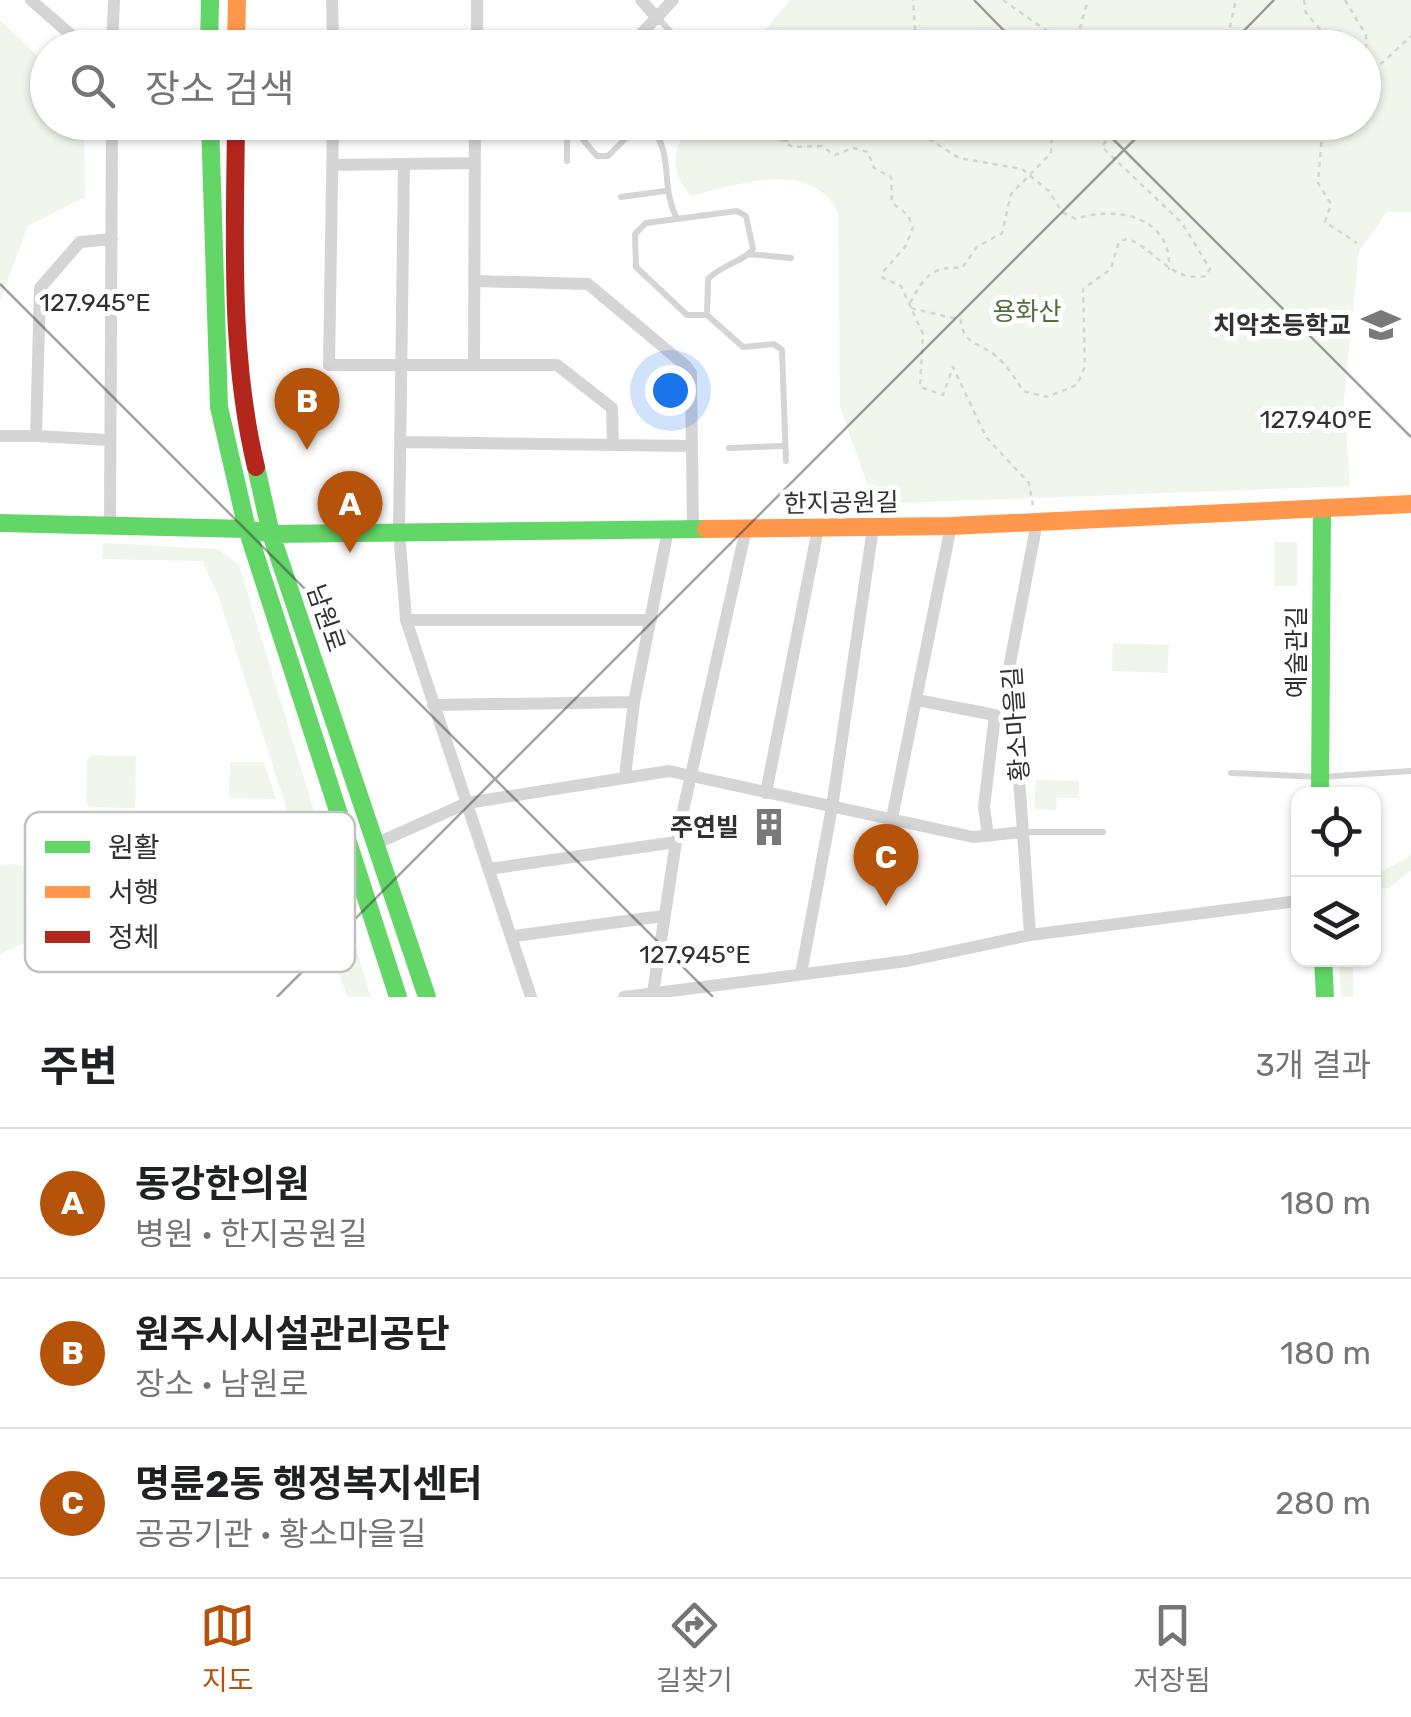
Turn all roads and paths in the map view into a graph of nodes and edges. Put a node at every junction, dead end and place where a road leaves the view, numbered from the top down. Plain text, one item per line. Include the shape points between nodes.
1 (31, 0) edge
2 (114, 0) edge
3 (210, 0) edge
4 (237, 0) edge
5 (332, 0) edge
6 (478, 0) edge
7 (640, 0) edge
8 (673, 0) edge
9 (912, 0) edge
10 (1003, 0) edge
11 (1088, 0) edge
12 (1236, 0) edge
13 (1304, 0) edge
14 (1346, 0) edge
15 (658, 18) junction
16 (65, 30) edge
17 (113, 30) edge
18 (209, 30) edge
19 (236, 30) edge
20 (333, 30) edge
21 (477, 30) edge
22 (646, 30) edge
23 (669, 30) edge
24 (914, 30) edge
25 (1046, 30) edge
26 (1078, 30) edge
27 (1229, 30) edge
28 (1321, 30) edge
29 (1363, 30) edge
30 (1411, 36) edge
31 (1381, 62) edge
32 (112, 140) edge
33 (211, 140) edge
34 (236, 140) edge
35 (333, 140) edge
36 (475, 140) edge
37 (567, 140) edge
38 (583, 140) edge
39 (625, 140) edge
40 (658, 140) edge
41 (787, 140) edge
42 (931, 140) edge
43 (1052, 140) edge
44 (1107, 140) edge
45 (1322, 140) edge
46 (782, 141) joint
47 (566, 161) dead end
48 (474, 163) junction
49 (332, 165) junction
50 (404, 166) junction
51 (1032, 175) junction
52 (665, 192) junction
53 (621, 197) dead end
54 (676, 217) junction
55 (112, 240) junction
56 (1357, 243) dead end
57 (749, 254) junction
58 (791, 258) dead end
59 (1169, 270) junction
60 (476, 281) junction
61 (910, 306) junction
62 (707, 315) junction
63 (474, 362) junction
64 (401, 363) junction
65 (0, 436) edge
66 (36, 436) junction
67 (109, 440) junction
68 (403, 442) junction
69 (612, 445) junction
70 (692, 446) junction
71 (785, 446) junction
72 (730, 448) dead end
73 (786, 460) dead end
74 (1411, 504) edge
75 (1322, 509) junction
76 (1035, 516) junction
77 (0, 524) edge
78 (110, 526) junction
79 (952, 526) junction
80 (873, 528) junction
81 (247, 529) junction
82 (746, 529) junction
83 (818, 529) junction
84 (668, 530) junction
85 (693, 530) junction
86 (400, 532) junction
87 (271, 534) junction
88 (406, 620) junction
89 (651, 620) junction
90 (918, 700) junction
91 (634, 702) junction
92 (433, 705) junction
93 (1411, 770) edge
94 (1231, 773) dead end
95 (625, 776) junction
96 (692, 776) junction
97 (1320, 786) edge
98 (766, 793) junction
99 (467, 803) junction
100 (832, 807) junction
101 (338, 812) edge
102 (891, 823) junction
103 (1024, 832) junction
104 (1103, 832) dead end
105 (988, 836) junction
106 (676, 842) junction
107 (375, 844) junction
108 (355, 864) edge
109 (489, 869) junction
110 (1291, 902) edge
111 (663, 916) junction
112 (514, 936) junction
113 (1030, 936) junction
114 (1323, 967) edge
115 (801, 974) junction
116 (653, 994) junction
117 (398, 997) edge
118 (427, 997) edge
119 (532, 997) edge
120 (624, 997) edge
121 (1324, 997) edge

1 - 16 street
2 - 17 street
3 - 18 street
4 - 19 street
5 - 20 street
6 - 21 street
7 - 15 street
8 - 15 street
9 - 24 path
10 - 25 path
11 - 26 path
12 - 27 path
13 - 28 path
14 - 29 path
15 - 22 street
15 - 23 lane
30 - 31 path
32 - 55 street
33 - 81 street, 남원로 via 219,408
34 - 87 street, 남원로 via 234,300 244,418
35 - 49 street
36 - 48 street
37 - 47 lane
38 - 39 lane via 597,156 608,156
40 - 52 lane via 668,155
41 - 46 path
42 - 51 path via 959,158
43 - 51 path via 1051,153
44 - 59 path via 1102,147 1108,157 1130,169 1182,222 1210,269 1190,279
45 - 56 path via 1318,183 1331,204 1325,222
46 - 61 path via 793,148 821,146 835,155 854,148 868,152 874,168 891,177 892,203 912,228 882,273 901,286
48 - 50 street
48 - 60 street
49 - 50 street
49 - 64 street via 329,365
50 - 64 street
51 - 59 path via 1076,219 1122,211 1156,230 1170,253
51 - 61 path via 1012,194 1002,233 977,247 962,268 940,266 924,276
52 - 53 lane
52 - 54 lane
54 - 57 lane via 736,211 746,216
54 - 62 lane via 646,223 635,234 636,267 687,314
55 - 66 street via 80,242 40,288
55 - 67 street
57 - 58 lane
57 - 62 lane via 708,278
59 - 61 path via 1148,247 1128,238 1119,242 1111,269 1083,289 1086,366 1077,385 1046,397 1022,391 1012,372 971,344 961,320
60 - 63 street
60 - 70 street via 588,284 691,373
61 - 76 path via 923,334 920,387 943,395 953,367 986,437 1029,483
62 - 71 lane via 742,347 774,344 782,350
63 - 64 street
63 - 69 street via 558,365 612,408
64 - 68 street
65 - 66 street
66 - 67 street
67 - 78 street
68 - 69 street
68 - 86 street
69 - 70 street
70 - 85 street
71 - 72 lane
71 - 73 lane
74 - 75 street, 한지공원길
75 - 76 street, 한지공원길
75 - 97 street, 예술관길
76 - 79 street, 한지공원길
76 - 103 street, 황소마을길 via 1010,663
77 - 78 street
78 - 81 street
79 - 80 street, 한지공원길
79 - 90 street
80 - 83 street, 한지공원길
80 - 100 street
81 - 87 street, 한지공원길
81 - 101 street, 남원로
82 - 83 street, 한지공원길
82 - 85 street, 한지공원길
82 - 96 street
83 - 98 street
84 - 85 street, 한지공원길
84 - 86 street, 한지공원길
84 - 89 street
86 - 87 street, 한지공원길
86 - 88 street
87 - 107 street, 남원로
88 - 89 street
88 - 92 street
89 - 91 street
90 - 102 street
90 - 105 street, 황소마을길 via 996,715 984,807
91 - 92 street
91 - 95 street
92 - 99 street
93 - 97 lane
94 - 97 lane
95 - 96 street
95 - 99 street
96 - 98 street
96 - 106 street
98 - 100 street
99 - 107 street
99 - 109 street
100 - 102 street
100 - 115 street
102 - 105 street
103 - 104 lane
103 - 105 street
103 - 113 street, 황소마을길
106 - 109 street
106 - 111 street
107 - 118 street, 남원로
108 - 117 street, 남원로
109 - 112 street
110 - 113 street
111 - 112 street
111 - 116 street
112 - 119 street
113 - 115 street
114 - 121 street
115 - 116 street
116 - 120 street

